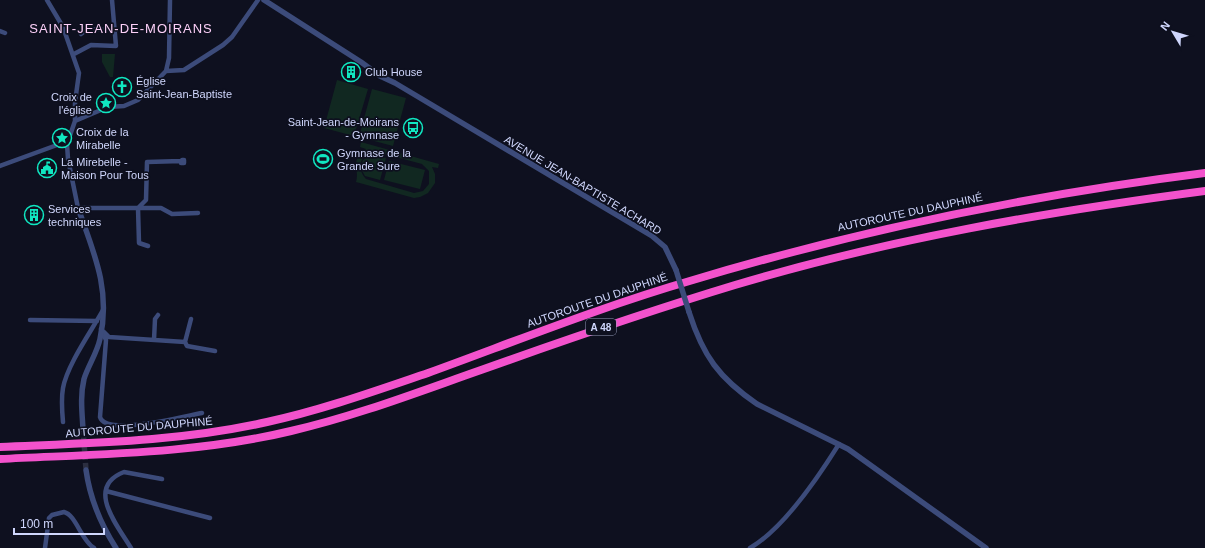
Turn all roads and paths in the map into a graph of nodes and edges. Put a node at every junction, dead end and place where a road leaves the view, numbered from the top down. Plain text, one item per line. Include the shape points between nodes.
1 (47, 0) edge
2 (112, 0) edge
3 (162, 0) edge
4 (258, 0) edge
5 (264, 0) edge
6 (170, 1) edge
7 (116, 30) junction
8 (81, 34) dead end
9 (74, 54) junction
10 (166, 71) junction
11 (75, 121) junction
12 (67, 144) junction
13 (181, 162) dead end
14 (0, 166) edge
15 (1205, 173) edge
16 (1205, 191) edge
17 (78, 208) junction
18 (138, 208) junction
19 (198, 213) dead end
20 (148, 246) dead end
21 (103, 310) junction
22 (158, 315) dead end
23 (191, 319) dead end
24 (30, 320) dead end
25 (97, 321) junction
26 (101, 329) junction
27 (154, 340) junction
28 (185, 342) junction
29 (215, 351) dead end
30 (202, 413) dead end
31 (63, 422) dead end
32 (83, 428) tunnel mouth
33 (839, 444) junction
34 (0, 447) edge
35 (0, 459) edge
36 (86, 470) tunnel mouth
37 (162, 479) dead end
38 (106, 491) junction
39 (210, 518) dead end
40 (45, 548) edge
41 (94, 548) edge
42 (116, 548) edge
43 (131, 548) edge
44 (750, 548) edge
45 (986, 548) edge

1 - 9 street via 63,27
2 - 7 street
3 - 6 street
4 - 10 street via 232,37 223,45 184,70
5 - 33 street, AVENUE JEAN-BAPTISTE ACHARD, bridge via 380,76 649,234 665,248 676,270 696,336 713,366 757,404
6 - 10 street via 169,58
7 - 8 street via 88,29
7 - 9 street via 116,46 91,45
9 - 11 street via 79,73
10 - 11 street via 138,100 124,106 108,107
11 - 12 street
12 - 14 street via 57,145
12 - 17 street
13 - 18 street via 147,162 146,200
15 - 34 highway, AUTOROUTE DU DAUPHINÉ / A 48 via 1001,204 829,242 689,281 583,316 367,394 264,423 165,438
16 - 35 highway, AUTOROUTE DU DAUPHINÉ / A 48 via 969,228 818,262 658,308 365,410 292,431 164,451
17 - 18 street
17 - 21 street via 101,273
18 - 19 street via 161,208 172,214
18 - 20 street via 139,243
21 - 25 street
21 - 26 street
22 - 27 street via 155,319
23 - 28 street
24 - 25 street
25 - 31 street via 72,363 63,387
26 - 27 street via 109,337
26 - 30 street via 106,340 100,417 103,423 110,426 130,426
26 - 32 street via 100,341 84,380 81,403
27 - 28 street
28 - 29 street via 187,346
33 - 44 street via 818,478 767,537
33 - 45 street, AVENUE JEAN-BAPTISTE ACHARD via 880,470
36 - 42 street via 91,498
37 - 38 street via 124,472 111,479
38 - 39 street
38 - 43 street via 106,505
40 - 41 street via 49,518 52,514 64,512 72,518 83,538

